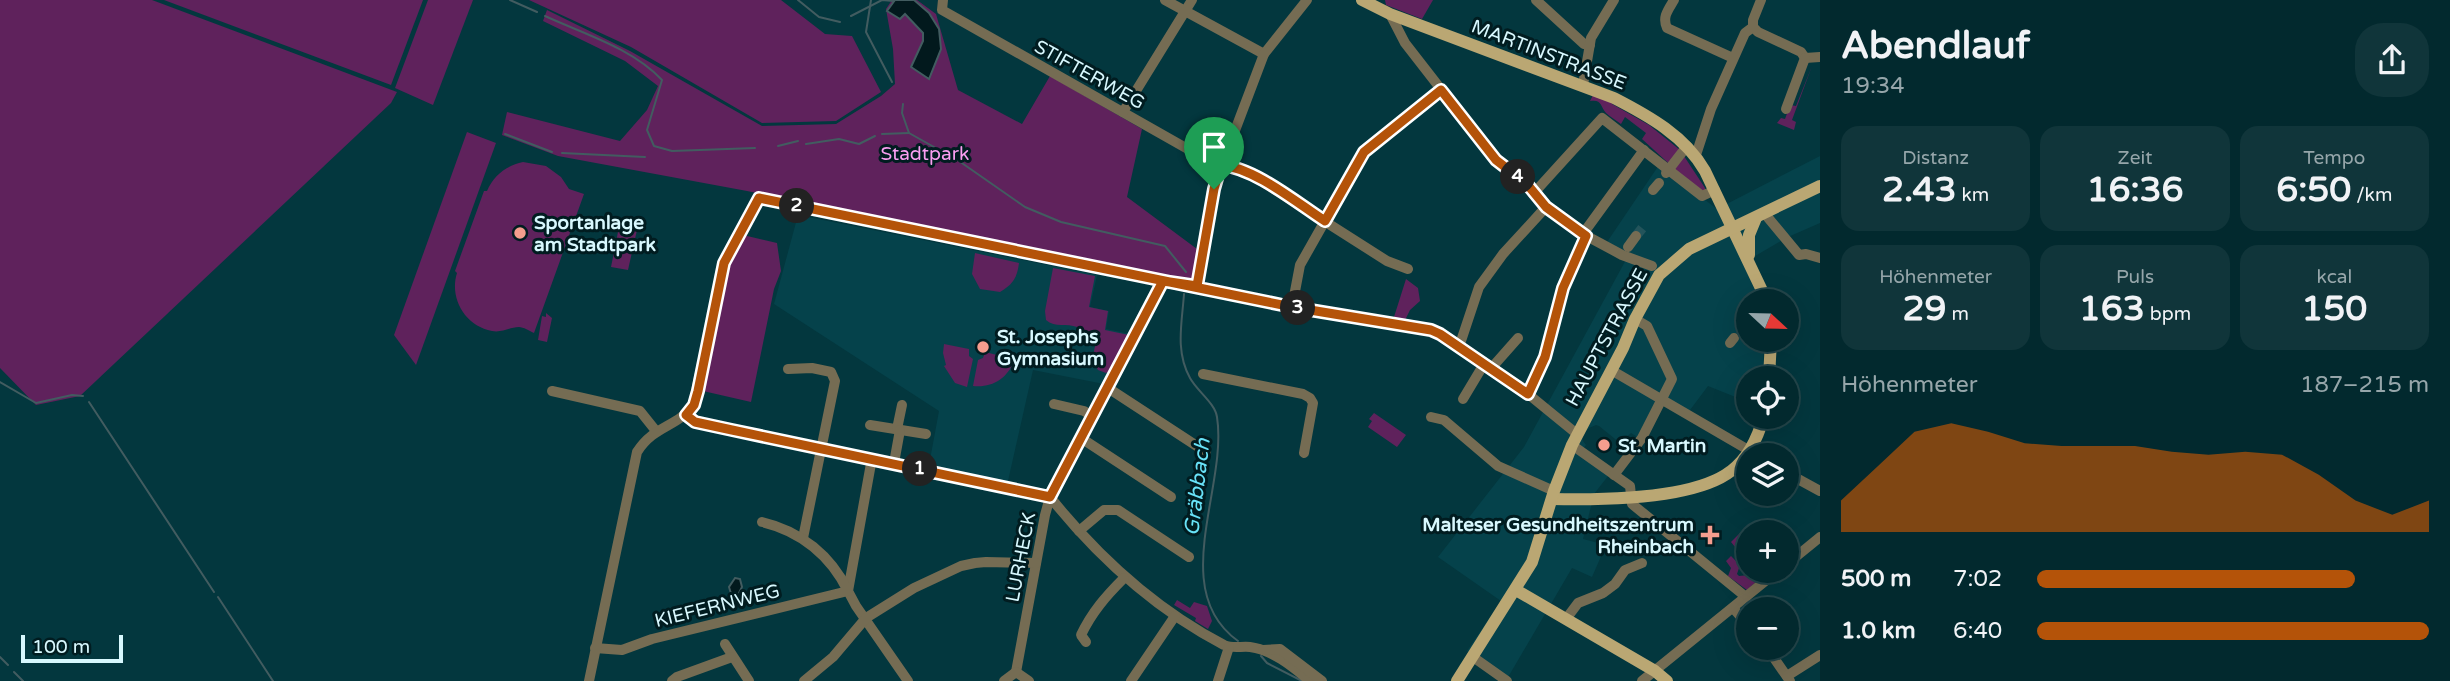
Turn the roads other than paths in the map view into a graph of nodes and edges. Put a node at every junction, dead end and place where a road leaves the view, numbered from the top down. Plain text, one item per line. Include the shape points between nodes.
1 (1165, 0) edge
2 (1192, 0) edge
3 (1307, 0) edge
4 (1362, 0) edge
5 (1536, 0) edge
6 (1614, 0) edge
7 (1674, 0) edge
8 (1761, 0) edge
9 (942, 5) edge
10 (1184, 10) junction
11 (1384, 12) junction
12 (1416, 24) junction
13 (1752, 27) junction
14 (1405, 43) junction
15 (1590, 45) junction
16 (1264, 54) junction
17 (1820, 57) edge
18 (1733, 58) junction
19 (1805, 58) junction
20 (1583, 86) junction
21 (1441, 90) junction
22 (1786, 109) dead end
23 (1123, 112) junction
24 (1644, 150) junction
25 (1692, 151) junction
26 (1221, 165) junction
27 (1667, 171) junction
28 (1820, 186) edge
29 (1715, 190) junction
30 (1533, 194) junction
31 (1723, 205) junction
32 (1548, 209) junction
33 (1761, 216) junction
34 (1325, 221) junction
35 (1734, 228) junction
36 (1719, 233) junction
37 (1586, 236) junction
38 (1636, 236) tunnel mouth
39 (1625, 251) junction
40 (1820, 258) edge
41 (1750, 262) junction
42 (1652, 266) dead end
43 (1408, 270) dead end
44 (1163, 281) junction
45 (1197, 286) junction
46 (1762, 289) edge
47 (1292, 307) junction
48 (1635, 318) junction
49 (1518, 338) dead end
50 (1459, 346) junction
51 (1488, 367) junction
52 (788, 369) dead end
53 (1611, 370) junction
54 (1203, 374) dead end
55 (1108, 388) junction
56 (552, 391) dead end
57 (1528, 394) junction
58 (1463, 399) dead end
59 (1662, 401) junction
60 (1054, 404) dead end
61 (902, 405) dead end
62 (686, 415) junction
63 (1092, 416) junction
64 (1431, 417) dead end
65 (870, 425) dead end
66 (899, 430) junction
67 (656, 431) junction
68 (926, 434) dead end
69 (1081, 438) junction
70 (1574, 439) junction
71 (1736, 443) edge
72 (821, 448) junction
73 (1206, 452) dead end
74 (1304, 453) dead end
75 (872, 458) junction
76 (894, 463) junction
77 (1736, 467) edge
78 (1614, 475) junction
79 (1799, 480) edge
80 (1820, 491) edge
81 (1553, 495) junction
82 (1050, 497) junction
83 (1171, 497) dead end
84 (1632, 498) junction
85 (762, 522) dead end
86 (1079, 531) junction
87 (1820, 537) edge
88 (803, 538) junction
89 (1799, 554) edge
90 (1189, 557) dead end
91 (1036, 563) junction
92 (1642, 563) dead end
93 (1124, 578) junction
94 (1763, 583) edge
95 (1516, 590) junction
96 (848, 591) junction
97 (1746, 597) joint
98 (1736, 605) edge
99 (1733, 608) junction
100 (1736, 611) edge
101 (1175, 616) junction
102 (866, 618) junction
103 (1566, 619) junction
104 (1086, 642) dead end
105 (724, 644) dead end
106 (1229, 647) junction
107 (595, 648) junction
108 (1263, 650) junction
109 (1820, 655) edge
110 (732, 657) junction
111 (1473, 657) junction
112 (1775, 660) edge
113 (1655, 671) junction
114 (1016, 672) junction
115 (1788, 678) edge
116 (589, 681) edge
117 (672, 681) edge
118 (749, 681) edge
119 (804, 681) edge
120 (908, 681) edge
121 (1004, 681) edge
122 (1029, 681) edge
123 (1131, 681) edge
124 (1218, 681) edge
125 (1310, 681) edge
126 (1322, 681) edge
127 (1457, 681) edge
128 (1507, 681) edge
129 (1642, 681) edge
130 (1667, 681) edge

1 - 10 street
2 - 10 street
3 - 16 street
4 - 11 main road, MARTINSTRASSE
5 - 15 street
6 - 15 street
7 - 18 street via 1664,21 1667,28
8 - 13 street
9 - 23 street, STIFTERWEG
10 - 16 street
10 - 23 street
11 - 12 main road, MARTINSTRASSE
11 - 14 street
12 - 14 street
12 - 20 main road, MARTINSTRASSE
13 - 18 street
13 - 19 street
14 - 21 street
15 - 20 street
16 - 26 street
17 - 19 street
18 - 25 street
19 - 22 street
20 - 25 main road, MARTINSTRASSE via 1658,123
21 - 30 street via 1496,160
21 - 34 street via 1364,152
23 - 26 street, STIFTERWEG
24 - 27 street
24 - 30 street via 1602,118
24 - 37 street via 1584,231
25 - 27 street
25 - 29 main road, MARTINSTRASSE
26 - 34 street, STIFTERWEG via 1255,177
26 - 45 street
27 - 29 street via 1702,196
28 - 33 main road, HAUPTSTRASSE
29 - 31 main road, MARTINSTRASSE
30 - 32 street
31 - 33 main road via 1733,212
31 - 35 main road, MARTINSTRASSE
31 - 36 main road
32 - 37 street
32 - 50 street via 1503,254 1479,287
33 - 35 main road, HAUPTSTRASSE
33 - 40 street via 1799,255
33 - 41 main road via 1749,235
34 - 43 street, STIFTERWEG
34 - 47 street via 1300,265
35 - 36 main road, HAUPTSTRASSE
35 - 41 main road, MARTINSTRASSE
36 - 48 main road, HAUPTSTRASSE via 1669,265
37 - 39 street
37 - 57 street via 1563,288 1545,357
38 - 39 street
39 - 42 street
41 - 46 main road, MARTINSTRASSE
44 - 45 street
44 - 55 street, LURHECK
44 - 62 street via 759,198 724,263 698,391
45 - 47 street
47 - 50 street via 1410,326 1440,334
48 - 53 main road, HAUPTSTRASSE
48 - 59 street via 1647,326 1674,376
49 - 51 street
50 - 51 street
51 - 57 street
51 - 58 street
52 - 72 street via 812,368 834,375
53 - 59 street
53 - 70 main road, HAUPTSTRASSE
54 - 74 street via 1310,398 1313,403
55 - 63 street, LURHECK
55 - 73 street
56 - 67 street via 640,411
57 - 70 street
59 - 71 street
59 - 78 street
60 - 63 street
61 - 66 street
62 - 67 street
62 - 72 street via 695,422
63 - 69 street, LURHECK
64 - 81 street via 1444,420 1498,466
65 - 66 street
66 - 68 street
66 - 76 street
67 - 107 street via 632,464
69 - 82 street, LURHECK
69 - 83 street
70 - 78 street
70 - 81 main road, HAUPTSTRASSE
72 - 75 street
72 - 88 street
75 - 76 street
75 - 96 street
76 - 82 street
77 - 84 main road via 1715,481
78 - 84 street via 1630,486
79 - 80 street
81 - 84 main road
81 - 95 main road, HAUPTSTRASSE via 1532,562
82 - 86 street
82 - 91 street, LURHECK
84 - 97 street via 1632,504
85 - 88 street
86 - 90 street via 1104,510 1118,510
86 - 93 street
87 - 89 street
88 - 96 street via 827,559
91 - 102 street via 961,566
91 - 114 street, LURHECK
92 - 103 street via 1625,570 1604,593 1578,603
93 - 101 street
93 - 104 street via 1090,616 1081,635
94 - 97 street
95 - 103 main road
95 - 111 main road, HAUPTSTRASSE
96 - 102 street
96 - 107 street, KIEFERNWEG via 622,650
98 - 99 street
99 - 100 street
99 - 113 street
101 - 106 street
101 - 123 street
102 - 119 street via 833,657
102 - 120 street
103 - 113 main road
105 - 110 street
106 - 108 street
106 - 124 street
107 - 116 street
108 - 125 street
108 - 126 street via 1280,649
109 - 115 street
110 - 117 street
110 - 118 street
111 - 127 main road, HAUPTSTRASSE
111 - 128 street
112 - 115 street
113 - 129 street
113 - 130 main road
114 - 121 street
114 - 122 street

